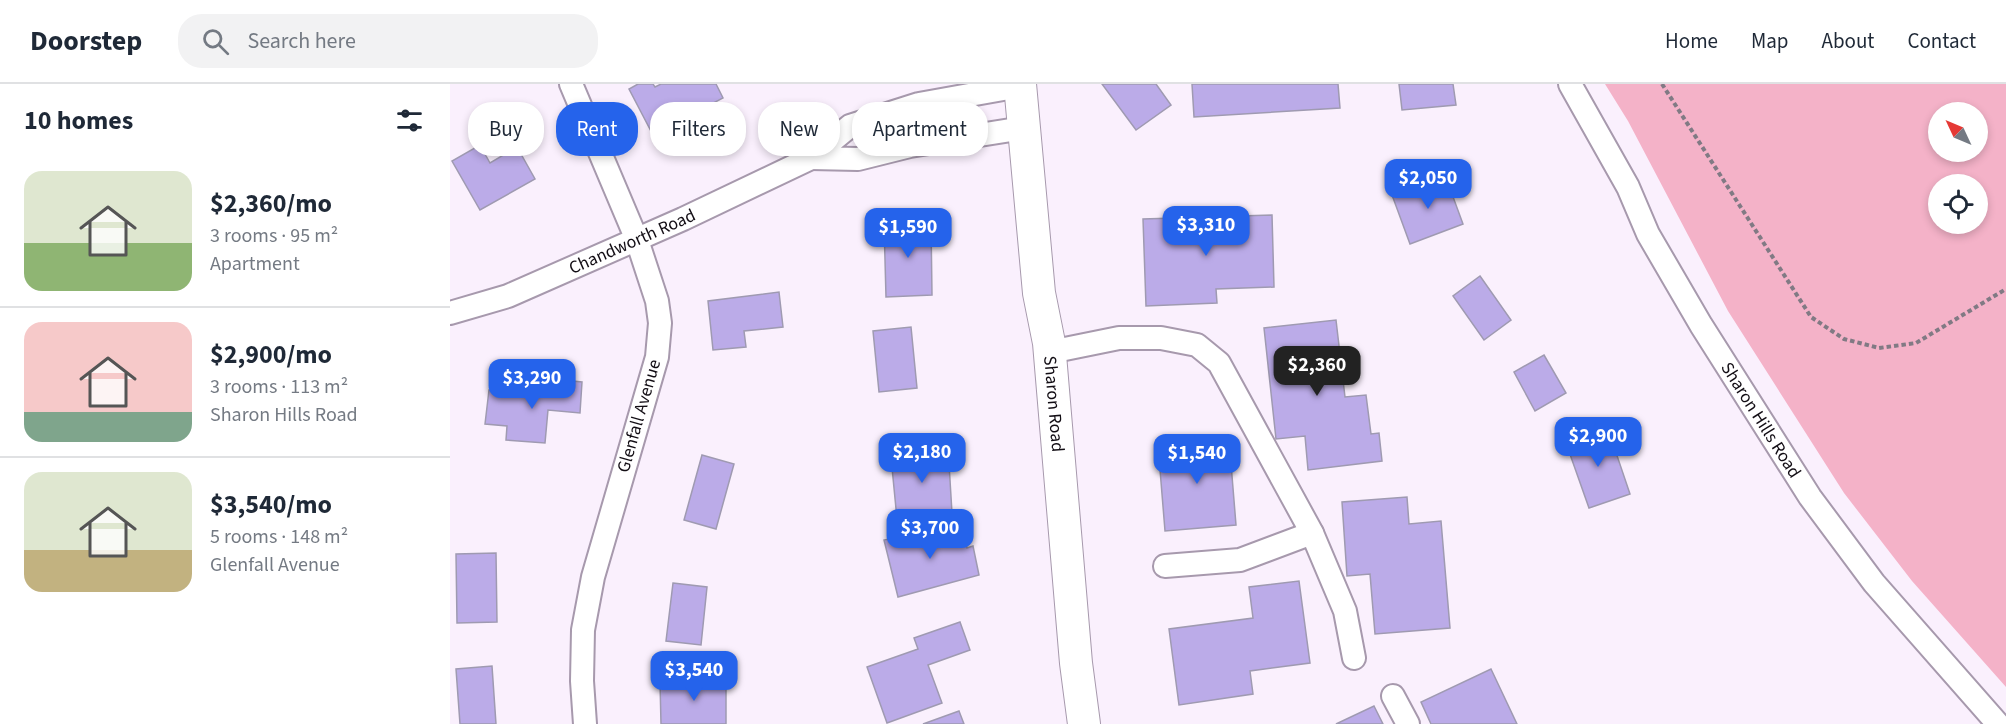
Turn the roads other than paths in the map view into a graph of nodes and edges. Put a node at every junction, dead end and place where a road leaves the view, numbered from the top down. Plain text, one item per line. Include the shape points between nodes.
1 (571, 84) edge
2 (1570, 84) edge
3 (1020, 85) edge
4 (1024, 128) junction
5 (811, 158) junction
6 (636, 240) junction
7 (450, 313) edge
8 (1050, 352) junction
9 (1312, 533) junction
10 (1165, 566) dead end
11 (1354, 658) dead end
12 (1392, 696) dead end
13 (585, 724) edge
14 (1084, 724) edge
15 (1408, 724) edge
16 (1998, 724) edge

1 - 6 street, Glenfall Avenue
2 - 16 street, Sharon Hills Road via 1628,187 1648,234 1810,497 1874,584
3 - 4 main road, Sharon Road
3 - 5 street, Chandworth Road via 919,104 850,126
4 - 5 street, Chandworth Road via 910,146 858,159
4 - 8 main road, Sharon Road via 1039,293
5 - 6 street, Chandworth Road
6 - 7 street, Chandworth Road via 508,296
6 - 13 street, Glenfall Avenue via 657,301 657,357 593,577 583,630
8 - 9 street via 1119,338 1161,338 1197,345 1219,363
8 - 14 main road, Sharon Road
9 - 10 street via 1240,560
9 - 11 street via 1345,611
12 - 15 street

